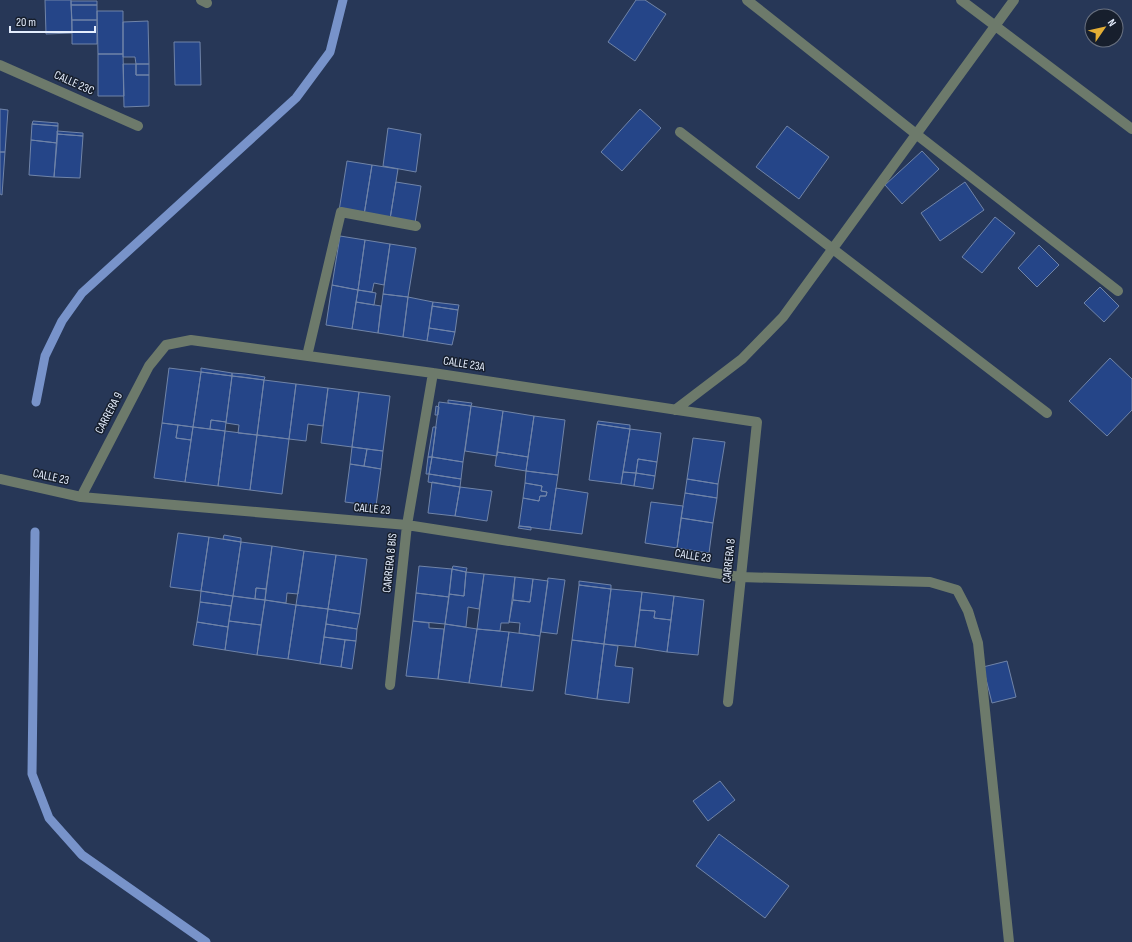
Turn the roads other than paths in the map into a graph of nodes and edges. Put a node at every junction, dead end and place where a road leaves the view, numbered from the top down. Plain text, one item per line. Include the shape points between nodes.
1 (747, 0) edge
2 (961, 0) edge
3 (1014, 0) edge
4 (995, 26) junction
5 (0, 65) edge
6 (138, 126) dead end
7 (1132, 129) edge
8 (680, 132) dead end
9 (916, 134) junction
10 (416, 226) dead end
11 (833, 248) junction
12 (1118, 291) dead end
13 (166, 345) joint
14 (307, 356) junction
15 (433, 373) junction
16 (675, 410) junction
17 (1047, 413) dead end
18 (757, 422) joint
19 (0, 480) edge
20 (81, 497) junction
21 (408, 525) junction
22 (740, 577) junction
23 (390, 685) dead end
24 (728, 702) dead end
25 (1009, 942) edge

1 - 9 street
2 - 4 street
3 - 4 street
4 - 7 street
4 - 9 street
5 - 6 street, CALLE 23C
8 - 11 street
9 - 11 street
9 - 12 street
10 - 14 street via 341,212
11 - 16 street via 783,317 742,358
11 - 17 street
13 - 14 street, CALLE 23A via 191,340
13 - 20 street, CARRERA 9 via 149,366
14 - 15 street, CALLE 23A
15 - 16 street, CALLE 23A
15 - 21 street, CARRERA 8 BIS
16 - 18 street, CALLE 23A
18 - 22 street, CARRERA 8
19 - 20 street, CALLE 23
20 - 21 street, CALLE 23
21 - 22 street, CALLE 23
21 - 23 street, CARRERA 8 BIS
22 - 24 street, CARRERA 8
22 - 25 street, CALLE 23 via 930,582 957,590 968,611 978,643

